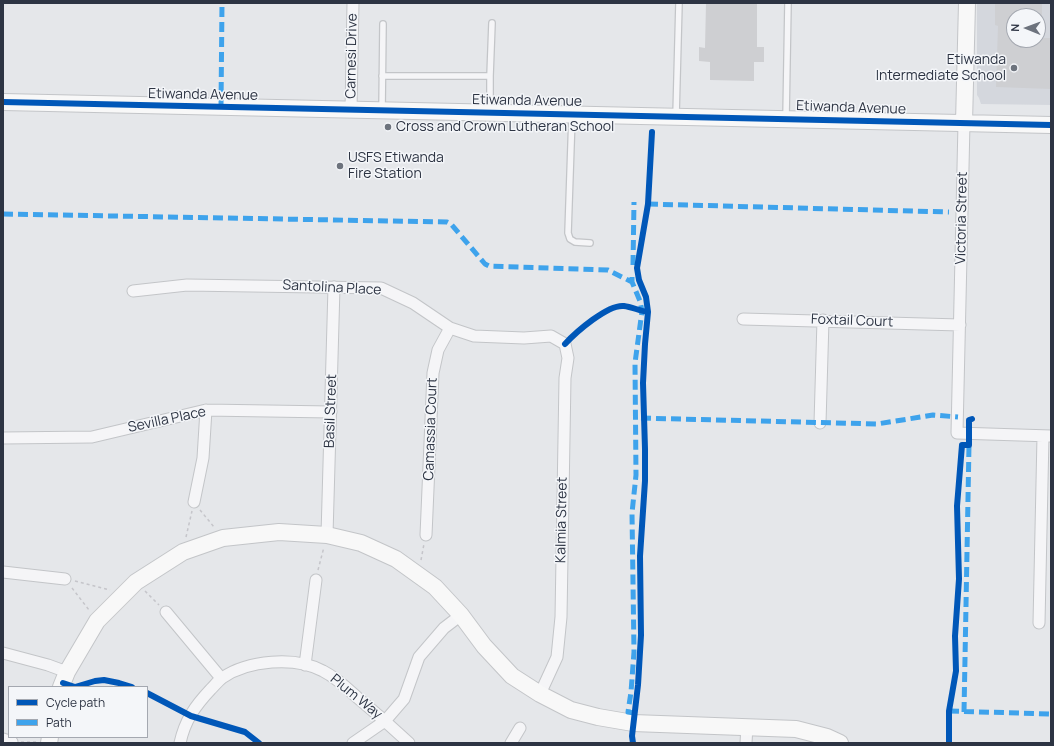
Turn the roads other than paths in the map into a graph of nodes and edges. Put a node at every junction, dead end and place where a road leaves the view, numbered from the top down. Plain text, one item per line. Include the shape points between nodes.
1 (353, 3) edge
2 (679, 3) edge
3 (788, 3) edge
4 (967, 3) edge
5 (492, 23) dead end
6 (383, 24) dead end
7 (382, 76) junction
8 (490, 76) junction
9 (3, 102) edge
10 (351, 110) junction
11 (382, 110) junction
12 (490, 112) junction
13 (572, 114) junction
14 (676, 116) junction
15 (786, 118) junction
16 (964, 123) junction
17 (1051, 125) edge
18 (590, 243) dead end
19 (334, 286) junction
20 (133, 292) dead end
21 (743, 319) dead end
22 (823, 320) junction
23 (960, 325) junction
24 (450, 328) junction
25 (565, 344) joint
26 (206, 410) junction
27 (331, 412) junction
28 (820, 423) dead end
29 (1047, 436) edge
30 (3, 438) edge
31 (194, 502) road end
32 (426, 534) road end
33 (327, 535) junction
34 (3, 572) edge
35 (65, 579) road end
36 (316, 580) road end
37 (166, 612) road end
38 (461, 615) junction
39 (1039, 623) dead end
40 (3, 653) edge
41 (305, 665) junction
42 (66, 672) junction
43 (221, 678) junction
44 (62, 686) edge
45 (540, 694) junction
46 (385, 721) junction
47 (747, 726) junction
48 (520, 728) dead end
49 (180, 743) edge
50 (353, 743) edge
51 (409, 743) edge
52 (510, 743) edge
53 (746, 743) edge
54 (840, 743) edge

1 - 10 street, Carnesi Drive
2 - 14 lane
3 - 15 lane
4 - 16 street, Victoria Street
5 - 8 lane
6 - 7 lane
7 - 8 lane
7 - 11 lane
8 - 12 lane
9 - 10 street, Etiwanda Avenue
10 - 11 street, Etiwanda Avenue
11 - 12 street, Etiwanda Avenue
12 - 13 street, Etiwanda Avenue
13 - 14 street, Etiwanda Avenue
13 - 18 lane via 568,233 570,239 575,242
14 - 15 street, Etiwanda Avenue
15 - 16 street, Etiwanda Avenue
16 - 17 street, Etiwanda Avenue
16 - 23 street, Victoria Street
19 - 20 street, Santolina Place via 187,285
19 - 24 street, Santolina Place via 381,288 414,304
19 - 27 street, Basil Street
21 - 22 street, Foxtail Court
22 - 23 street, Foxtail Court
22 - 28 street
23 - 29 street, Victoria Street via 957,433
24 - 25 street, Santolina Place via 474,336 552,336
24 - 32 street, Camassia Court via 438,350 433,373
25 - 45 street, Kalmia Street via 568,358 565,378 561,617 557,657
26 - 27 street, Sevilla Place
26 - 30 street, Sevilla Place via 92,437
26 - 31 street via 203,458
27 - 33 street, Basil Street
29 - 39 street
33 - 38 street via 361,544 396,559 434,587
33 - 42 street via 279,532 223,538 183,552 131,588 97,621
34 - 35 street
36 - 41 street
37 - 43 street
38 - 45 street via 484,646 512,676
38 - 46 street via 444,628 419,657 404,699
40 - 42 street
41 - 43 street, Plum Way via 282,662 260,664 239,669
41 - 46 street, Plum Way via 323,671 340,682
42 - 44 street
43 - 49 street, Plum Way via 196,705
45 - 47 street via 571,710 633,723
46 - 50 street
46 - 51 street, Plum Way
47 - 53 street
47 - 54 street via 796,729
48 - 52 street

